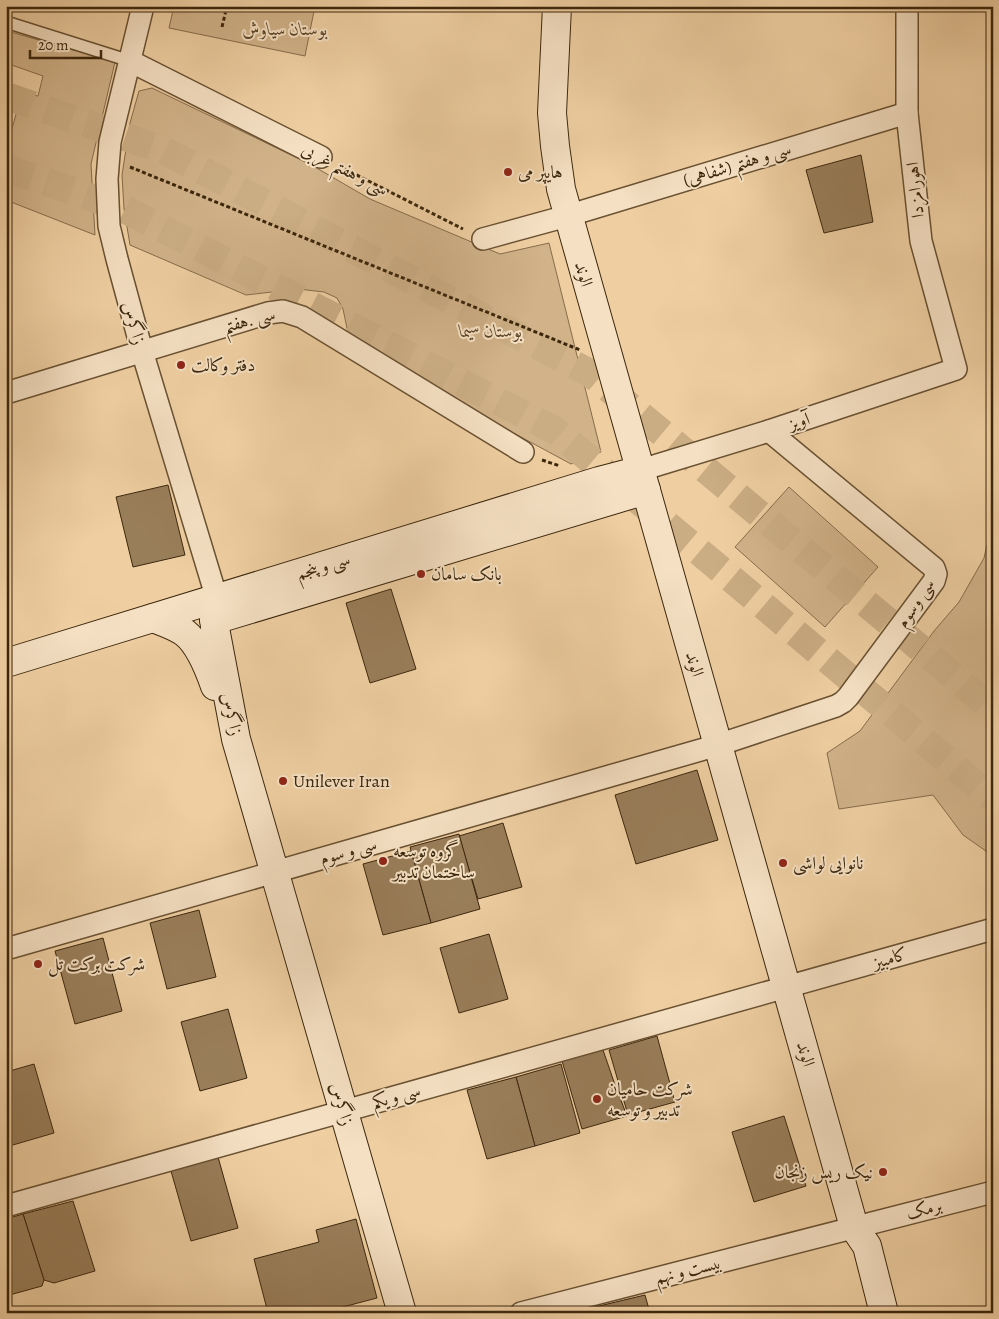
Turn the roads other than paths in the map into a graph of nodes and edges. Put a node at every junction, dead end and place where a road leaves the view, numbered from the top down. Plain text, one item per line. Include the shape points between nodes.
1 (143, 6) edge
2 (557, 6) edge
3 (907, 6) edge
4 (6, 22) edge
5 (130, 61) junction
6 (907, 113) junction
7 (321, 157) road end
8 (567, 216) junction
9 (483, 239) road end
10 (142, 351) junction
11 (956, 369) joint
12 (6, 393) edge
13 (769, 431) junction
14 (523, 452) dead end
15 (644, 480) junction
16 (215, 609) junction
17 (152, 618) junction
18 (6, 663) edge
19 (236, 739) junction
20 (718, 745) junction
21 (275, 872) junction
22 (993, 929) edge
23 (6, 948) edge
24 (787, 987) junction
25 (344, 1111) junction
26 (993, 1192) edge
27 (6, 1206) edge
28 (854, 1227) junction
29 (402, 1313) edge
30 (521, 1313) edge
31 (865, 1313) edge
32 (884, 1313) edge

1 - 5 street, زاگرس
2 - 8 street, الوند via 552,112 560,189
3 - 6 street, اهورامزدا
4 - 5 lane
5 - 7 street, سی و هفتم غربی
5 - 10 street, زاگرس via 110,142 107,200 116,259
6 - 8 street, سی و هفتم (شفاهی)
6 - 11 street, اهورامزدا via 921,241
8 - 9 street
8 - 15 street, الوند
10 - 12 street, سی .هفتم
10 - 14 street, سی .هفتم via 284,311 302,317
10 - 16 street, زاگرس
11 - 13 street, آویز
13 - 15 street, آویز
13 - 20 street, سی وسوم via 934,568 936,574 843,702
15 - 16 street, سی و پنجم via 590,484
15 - 20 street, الوند
16 - 17 street, سی و پنجم
16 - 19 street, زاگرس via 217,642
17 - 18 street, سی و پنجم
17 - 19 street via 184,632 194,642 212,677
19 - 21 street, زاگرس
20 - 21 street, سی و سوم
20 - 24 street, الوند
21 - 23 street, سی و سوم
21 - 25 street, زاگرس
22 - 24 street, کامبیز
24 - 25 street, سی و یکم
24 - 28 street, الوند
25 - 27 street, سی و یکم
25 - 29 street, زاگرس
26 - 28 street, برمک
28 - 30 street, بیست و نهم
28 - 31 street via 851,1255
28 - 32 street, الوند via 868,1246

